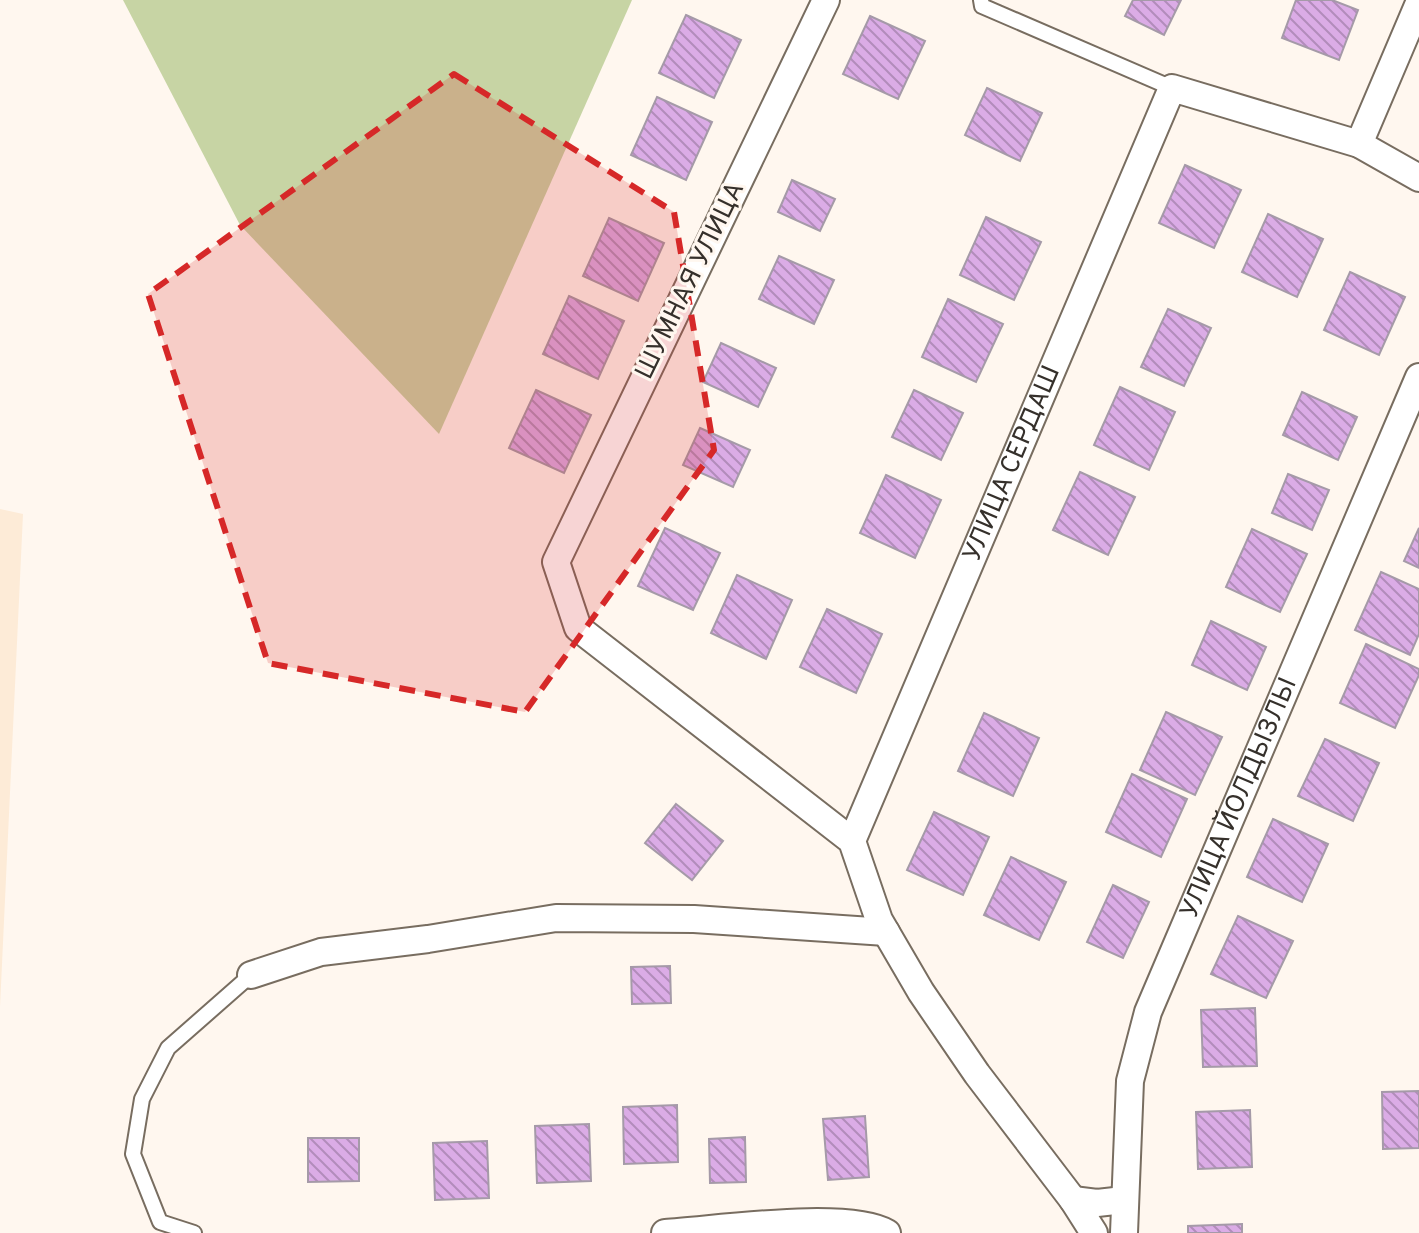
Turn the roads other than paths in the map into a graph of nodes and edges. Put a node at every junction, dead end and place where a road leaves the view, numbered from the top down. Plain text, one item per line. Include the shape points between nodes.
1 (826, 0) edge
2 (981, 0) edge
3 (1419, 3) edge
4 (1172, 88) junction
5 (1359, 144) junction
6 (1419, 178) edge
7 (1419, 377) edge
8 (852, 841) junction
9 (886, 932) junction
10 (251, 975) joint
11 (1073, 1200) junction
12 (1124, 1200) junction
13 (194, 1233) edge
14 (665, 1233) edge
15 (887, 1233) edge
16 (1094, 1233) edge
17 (1124, 1233) edge

1 - 8 street, ШУМНАЯ УЛИЦА via 556,562 578,628
2 - 4 lane via 982,6
3 - 5 street
4 - 5 street
4 - 8 street, УЛИЦА СЕРДАШ
5 - 6 street
7 - 12 street, УЛИЦА ЙОЛДЫЗЛЫ via 1148,1012 1130,1081
8 - 9 street
9 - 10 street via 694,919 556,918 321,952
9 - 11 street via 977,1074
10 - 13 lane via 168,1048 142,1099 133,1154 138,1167 160,1222
11 - 12 street
11 - 16 street
12 - 17 street, УЛИЦА ЙОЛДЫЗЛЫ
14 - 15 street via 839,1221

